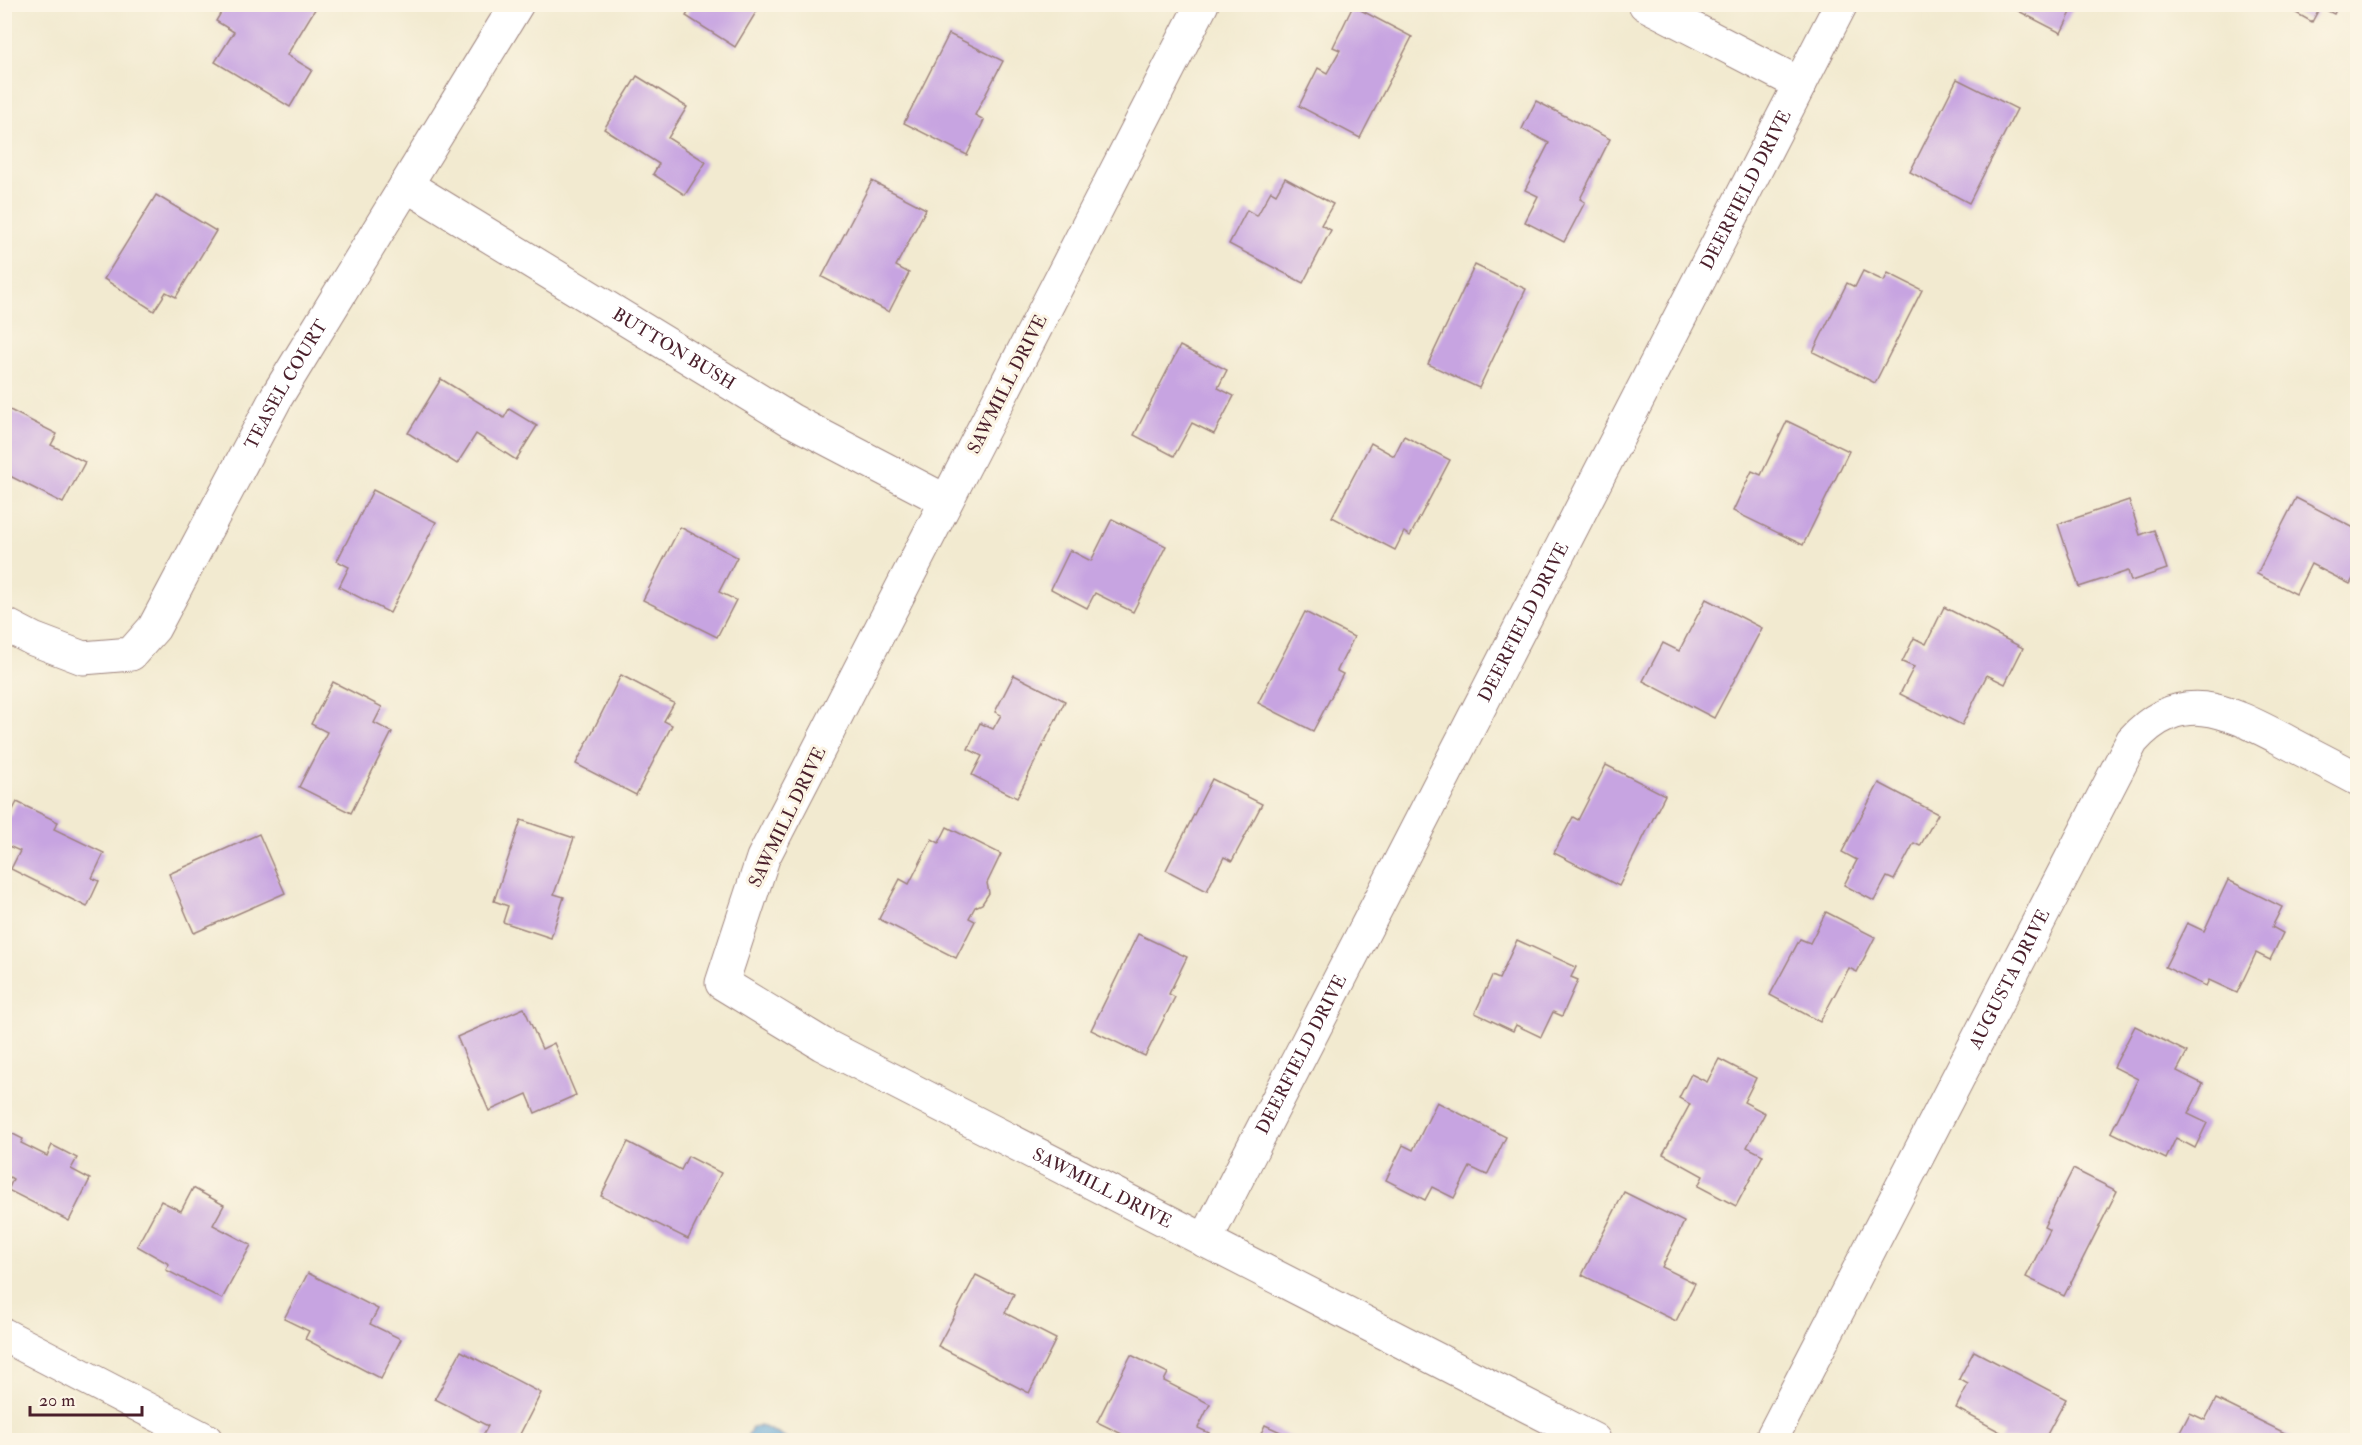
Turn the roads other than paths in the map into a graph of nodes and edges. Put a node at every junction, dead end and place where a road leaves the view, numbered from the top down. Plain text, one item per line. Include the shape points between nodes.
1 (517, 4) edge
2 (1202, 4) edge
3 (1645, 4) edge
4 (1841, 4) edge
5 (1800, 84) junction
6 (406, 185) junction
7 (946, 501) junction
8 (4, 624) edge
9 (2358, 778) edge
10 (1205, 1241) junction
11 (4, 1335) edge
12 (206, 1440) edge
13 (1594, 1440) edge
14 (1771, 1440) edge

1 - 6 street, TEASEL COURT
2 - 7 street, SAWMILL DRIVE
3 - 5 street
4 - 5 street, DEERFIELD DRIVE
5 - 10 street, DEERFIELD DRIVE
6 - 7 street, BUTTON BUSH via 791,420
6 - 8 street, TEASEL COURT via 263,419 154,628 131,654 83,658
7 - 10 street, SAWMILL DRIVE via 763,858 722,983 822,1044
9 - 14 street, AUGUSTA DRIVE via 2226,712 2196,708 2167,714 2132,741
10 - 13 street, SAWMILL DRIVE
11 - 12 street

